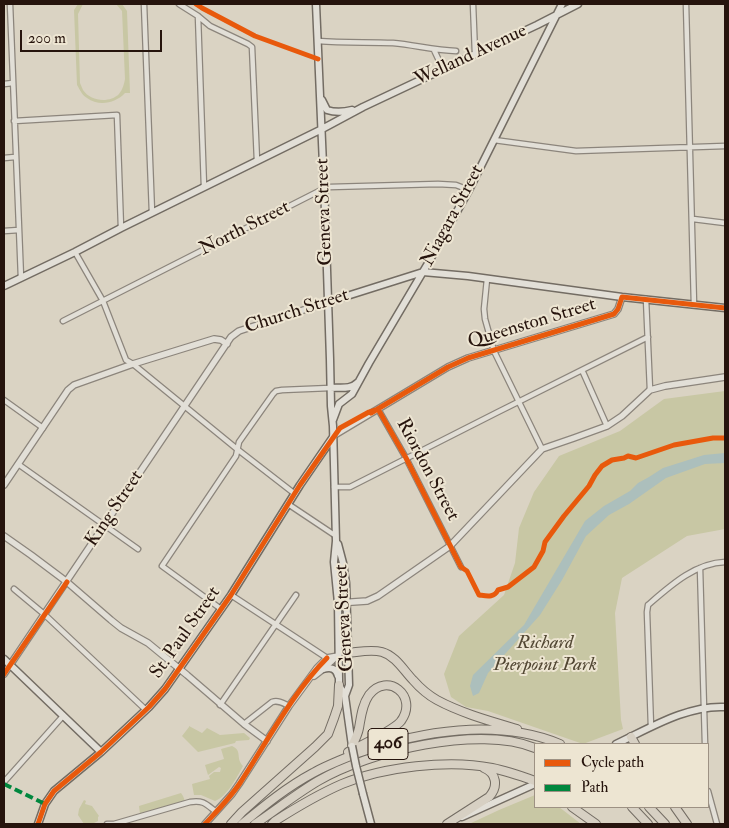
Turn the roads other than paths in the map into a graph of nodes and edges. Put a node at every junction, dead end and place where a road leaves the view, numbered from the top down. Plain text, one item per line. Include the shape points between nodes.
1 (144, 4) edge
2 (179, 4) edge
3 (316, 4) edge
4 (473, 4) edge
5 (562, 4) edge
6 (578, 4) edge
7 (686, 4) edge
8 (10, 6) edge
9 (4, 9) edge
10 (556, 14) junction
11 (198, 16) junction
12 (318, 41) junction
13 (434, 50) junction
14 (456, 51) dead end
15 (475, 54) junction
16 (442, 69) junction
17 (13, 83) junction
18 (4, 84) edge
19 (320, 97) junction
20 (363, 106) junction
21 (14, 121) junction
22 (322, 129) junction
23 (494, 140) junction
24 (725, 146) edge
25 (691, 147) junction
26 (15, 157) junction
27 (4, 158) edge
28 (257, 161) junction
29 (204, 187) junction
30 (325, 188) junction
31 (469, 190) junction
32 (152, 213) junction
33 (693, 220) junction
34 (725, 223) edge
35 (121, 228) junction
36 (4, 230) edge
37 (18, 230) junction
38 (75, 252) junction
39 (423, 272) junction
40 (21, 278) junction
41 (487, 279) junction
42 (4, 286) edge
43 (622, 297) junction
44 (646, 299) junction
45 (103, 301) junction
46 (328, 302) junction
47 (694, 305) junction
48 (725, 308) edge
49 (64, 321) dead end
50 (648, 337) junction
51 (227, 344) junction
52 (494, 351) junction
53 (133, 364) junction
54 (582, 370) junction
55 (725, 377) edge
56 (358, 382) junction
57 (330, 388) junction
58 (650, 390) junction
59 (4, 400) edge
60 (519, 401) junction
61 (184, 407) junction
62 (378, 409) junction
63 (333, 421) junction
64 (607, 426) junction
65 (43, 428) junction
66 (333, 436) junction
67 (237, 449) junction
68 (542, 449) junction
69 (406, 458) junction
70 (18, 464) junction
71 (4, 485) edge
72 (334, 487) junction
73 (295, 494) junction
74 (288, 504) junction
75 (104, 525) junction
76 (4, 536) edge
77 (336, 538) junction
78 (450, 546) junction
79 (138, 550) dead end
80 (725, 562) edge
81 (461, 567) dead end
82 (700, 568) junction
83 (67, 582) junction
84 (14, 589) dead end
85 (231, 595) junction
86 (296, 595) dead end
87 (347, 602) junction
88 (338, 603) junction
89 (221, 609) junction
90 (44, 614) junction
91 (276, 624) junction
92 (348, 653) junction
93 (338, 656) junction
94 (327, 658) junction
95 (4, 659) edge
96 (10, 665) junction
97 (180, 669) junction
98 (324, 669) junction
99 (4, 674) edge
100 (310, 678) junction
101 (339, 682) junction
102 (345, 696) junction
103 (220, 705) junction
104 (289, 706) junction
105 (725, 708) edge
106 (704, 709) junction
107 (146, 710) junction
108 (63, 716) junction
109 (244, 724) junction
110 (650, 727) junction
111 (267, 741) junction
112 (633, 741) edge
113 (557, 743) edge
114 (705, 743) edge
115 (352, 746) junction
116 (534, 748) edge
117 (101, 752) junction
118 (477, 765) junction
119 (4, 782) edge
120 (297, 782) junction
121 (534, 784) edge
122 (709, 795) edge
123 (573, 808) edge
124 (633, 808) edge
125 (650, 808) edge
126 (675, 808) edge
127 (216, 812) junction
128 (38, 824) edge
129 (107, 824) edge
130 (205, 824) edge
131 (231, 824) edge
132 (242, 824) edge
133 (255, 824) edge
134 (272, 824) edge
135 (371, 824) edge
136 (448, 824) edge
137 (596, 824) edge
138 (648, 824) edge
139 (665, 824) edge
140 (687, 824) edge
141 (717, 824) edge

1 - 32 street
2 - 11 street
3 - 12 main road, Geneva Street
4 - 15 street
5 - 10 main road, Niagara Street
6 - 10 main road, Welland Avenue
7 - 25 street
8 - 9 street
8 - 17 street
10 - 15 main road, Welland Avenue
10 - 23 main road, Niagara Street
11 - 28 street via 210,26 252,47
11 - 29 street
12 - 13 street via 395,44
12 - 19 main road, Geneva Street
13 - 14 street
13 - 16 street
15 - 16 main road, Welland Avenue
16 - 20 main road, Welland Avenue
17 - 18 street
17 - 21 street
19 - 20 main road via 327,110 333,112
19 - 22 main road, Geneva Street
20 - 22 main road
21 - 26 street
21 - 35 street via 117,115
22 - 28 main road
22 - 30 main road, Geneva Street
23 - 25 street via 576,151
23 - 31 main road, Niagara Street
24 - 25 street
25 - 33 street
26 - 27 street
26 - 37 street
28 - 29 main road
29 - 32 main road
30 - 31 street, North Street via 438,184
30 - 45 street, North Street
30 - 46 main road, Geneva Street
31 - 39 main road, Niagara Street
32 - 35 main road
33 - 34 street
33 - 47 street
35 - 38 main road
36 - 37 street
37 - 40 street
38 - 40 main road
38 - 45 street
39 - 41 main road, Church Street
39 - 46 main road, Church Street
39 - 56 main road, Niagara Street
40 - 42 main road
41 - 43 main road, Church Street
41 - 52 street via 485,320
43 - 44 main road, Queenston Street
43 - 52 street, Queenston Street via 614,314
44 - 47 main road, Queenston Street
44 - 50 street
45 - 49 street, North Street
45 - 53 street via 126,360
46 - 51 street, Church Street via 239,331
46 - 57 main road, Geneva Street
47 - 48 main road, Queenston Street
50 - 54 street
50 - 58 street
51 - 53 street, Church Street via 214,339
51 - 61 street, King Street
52 - 60 street
52 - 62 street, Queenston Street via 448,367
53 - 61 street
53 - 65 street, Church Street via 74,385
54 - 60 street
54 - 64 street
55 - 58 street
56 - 57 main road via 348,388
56 - 63 main road, Niagara Street via 352,394 339,406
57 - 63 main road, Geneva Street
57 - 67 street via 276,391
58 - 64 street
59 - 65 street
60 - 68 street
60 - 69 street
61 - 67 street
61 - 75 street, King Street
62 - 66 street, Queenston Street
62 - 69 street, Riordon Street
63 - 66 main road, Geneva Street
64 - 68 street
65 - 70 street, Church Street
66 - 72 main road, Geneva Street
66 - 73 main road, St. Paul Street
67 - 73 street
67 - 89 street via 236,456 162,566
68 - 78 street
69 - 72 street via 350,487
69 - 78 street, Riordon Street
70 - 71 street, Church Street
70 - 75 street
72 - 77 main road, Geneva Street
73 - 74 main road, St. Paul Street
74 - 77 street
74 - 85 main road, St. Paul Street
75 - 79 street
75 - 83 street, King Street
76 - 83 street
77 - 87 main road, Geneva Street via 343,563
77 - 88 main road, Geneva Street via 334,562
78 - 81 street, Riordon Street
78 - 87 street via 378,596 367,601
80 - 82 street
82 - 106 street
82 - 110 street via 671,584 648,605
83 - 90 street, King Street
83 - 97 street via 121,628 148,643
84 - 90 street
85 - 89 main road, St. Paul Street
85 - 91 street
86 - 91 street
87 - 88 street
87 - 92 main road, Geneva Street
88 - 93 main road, Geneva Street
89 - 97 main road, St. Paul Street
90 - 96 street, King Street
90 - 107 street
91 - 94 street
91 - 103 street
92 - 93 main road
92 - 102 main road, Geneva Street via 349,684
92 - 113 highway via 374,651 386,654 424,691 438,700 463,712
93 - 94 street
93 - 98 street
93 - 101 main road, Geneva Street
94 - 100 street
95 - 96 main road
96 - 99 street, King Street
96 - 108 main road
97 - 103 street
97 - 107 main road, St. Paul Street
98 - 100 street
98 - 101 main road via 335,670
100 - 104 street
101 - 102 main road, Geneva Street
101 - 131 highway via 338,706 328,734
102 - 115 main road, Geneva Street
103 - 109 street
104 - 109 street via 272,702
104 - 111 street
105 - 106 main road
106 - 110 main road
106 - 114 street
107 - 117 main road, St. Paul Street
108 - 117 main road
108 - 119 street
109 - 111 street
110 - 112 main road
111 - 127 street
113 - 120 highway, 406 via 508,731 427,734 346,758
115 - 120 highway via 362,710 375,688 391,686 404,694 406,710 400,722
115 - 135 main road, Geneva Street, bridge
116 - 133 highway, 406 via 485,739 424,744 395,751 318,780
117 - 128 main road, St. Paul Street via 54,791
118 - 121 highway via 510,772
118 - 134 highway via 406,767 344,783
118 - 136 highway via 492,774 496,783 492,793
120 - 132 highway, 406
121 - 136 main road
122 - 141 street
123 - 137 highway
124 - 138 highway
125 - 139 highway
126 - 140 highway
127 - 129 street via 199,801
127 - 130 street

